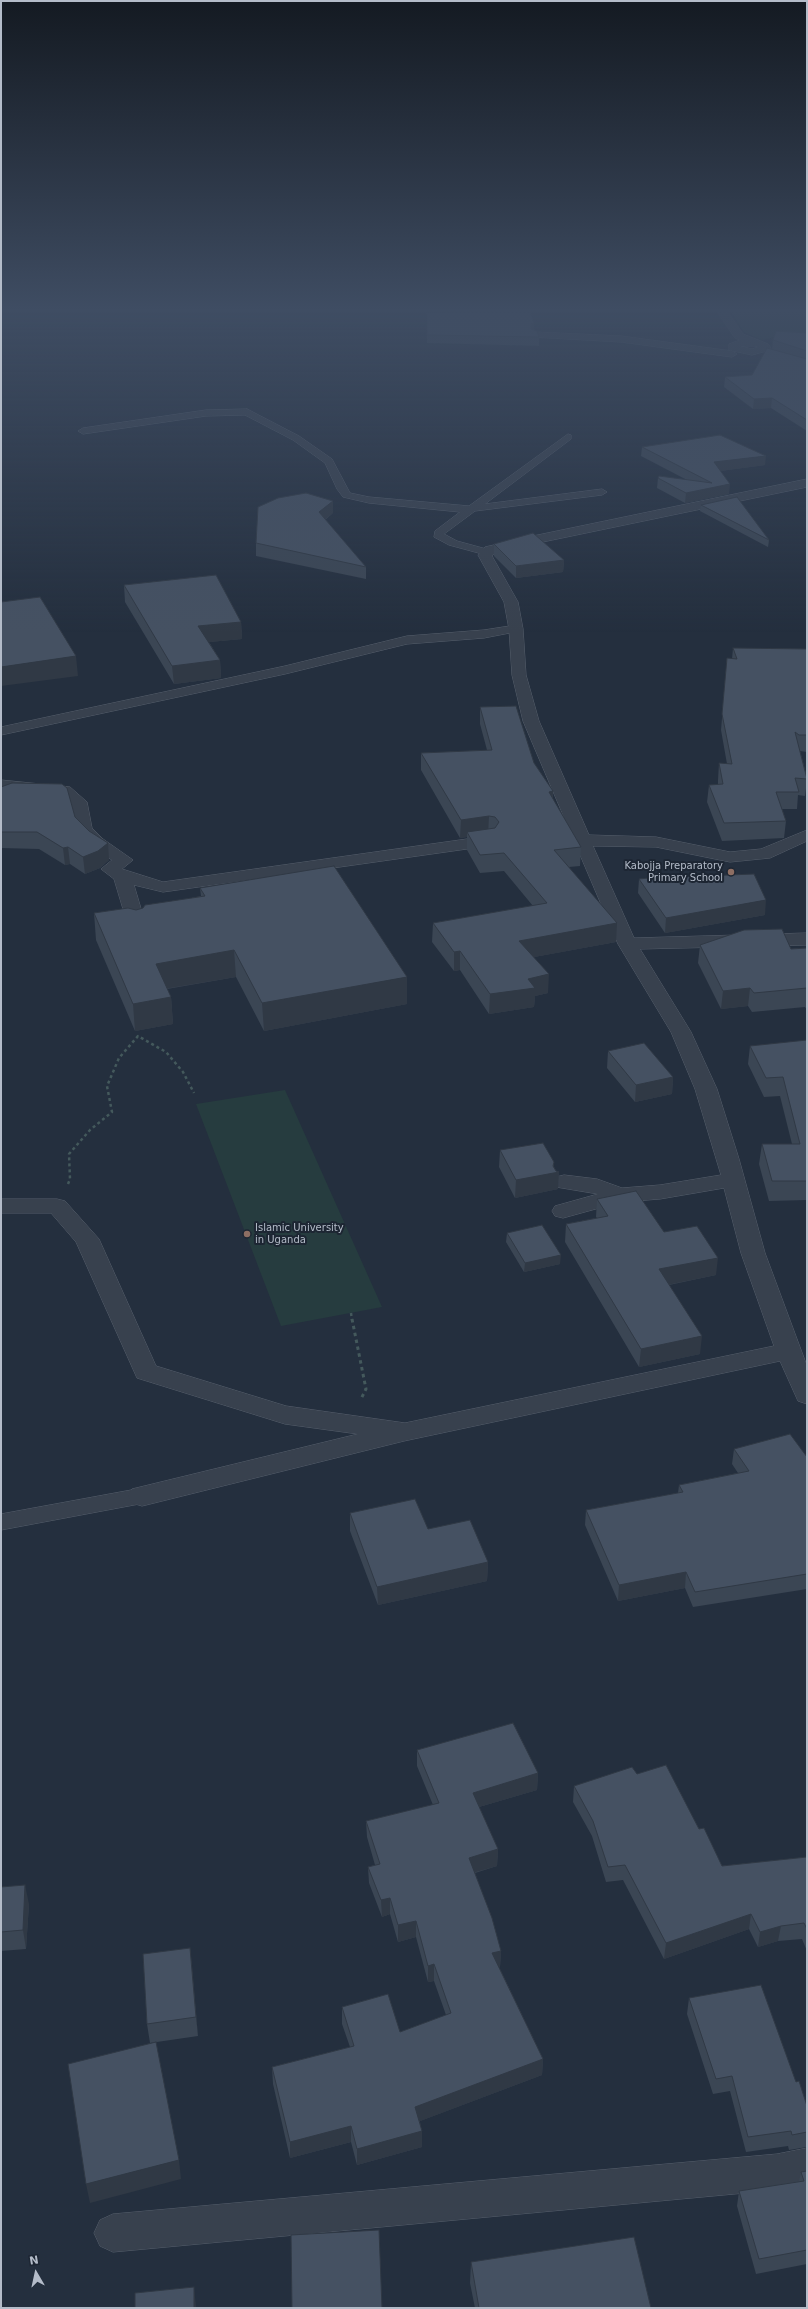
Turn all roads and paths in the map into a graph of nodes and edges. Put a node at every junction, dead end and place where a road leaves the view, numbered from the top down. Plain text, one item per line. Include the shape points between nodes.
1 (180, 417) edge
2 (256, 417) edge
3 (83, 431) dead end
4 (568, 437) dead end
5 (807, 483) edge
6 (602, 492) dead end
7 (468, 509) junction
8 (486, 552) junction
9 (516, 629) junction
10 (1, 731) edge
11 (1, 785) edge
12 (807, 835) edge
13 (583, 840) junction
14 (488, 841) edge
15 (122, 876) junction
16 (163, 887) junction
17 (129, 896) junction
18 (138, 929) edge
19 (807, 939) edge
20 (628, 944) junction
21 (194, 1093) dead end
22 (733, 1180) junction
23 (564, 1182) dead end
24 (620, 1195) junction
25 (1, 1206) edge
26 (57, 1206) junction
27 (563, 1211) dead end
28 (351, 1313) dead end
29 (788, 1351) junction
30 (807, 1395) edge
31 (348, 1424) junction
32 (404, 1432) junction
33 (142, 1496) joint
34 (1, 1522) edge
35 (807, 2166) edge
36 (113, 2233) dead end

1 - 3 lane
2 - 7 lane via 296,438 329,461 347,495 369,500
4 - 7 lane
5 - 8 street
6 - 7 lane
7 - 8 lane via 443,528 439,537
8 - 9 street via 485,559 511,602
9 - 10 lane via 407,640 285,670
9 - 13 street via 519,675 531,721
11 - 15 street via 64,791 79,802 84,829 97,843 124,860 110,869
12 - 13 street via 764,854 730,856 656,842
13 - 20 street
14 - 16 street
15 - 16 street
15 - 17 street
16 - 17 street
17 - 18 street
19 - 20 street
20 - 22 street via 682,1032 706,1089
21 - 26 path via 184,1072 166,1052 138,1036 119,1058 107,1086 112,1112 90,1130 69,1154 70,1179
22 - 24 street via 660,1192
22 - 29 street via 753,1253
23 - 24 street via 597,1186
24 - 27 street
25 - 26 street
26 - 31 street via 87,1239 146,1372 285,1415
28 - 31 path via 366,1389
29 - 30 street
29 - 32 street
31 - 32 street
32 - 33 street
33 - 34 lane
35 - 36 street via 777,2172

